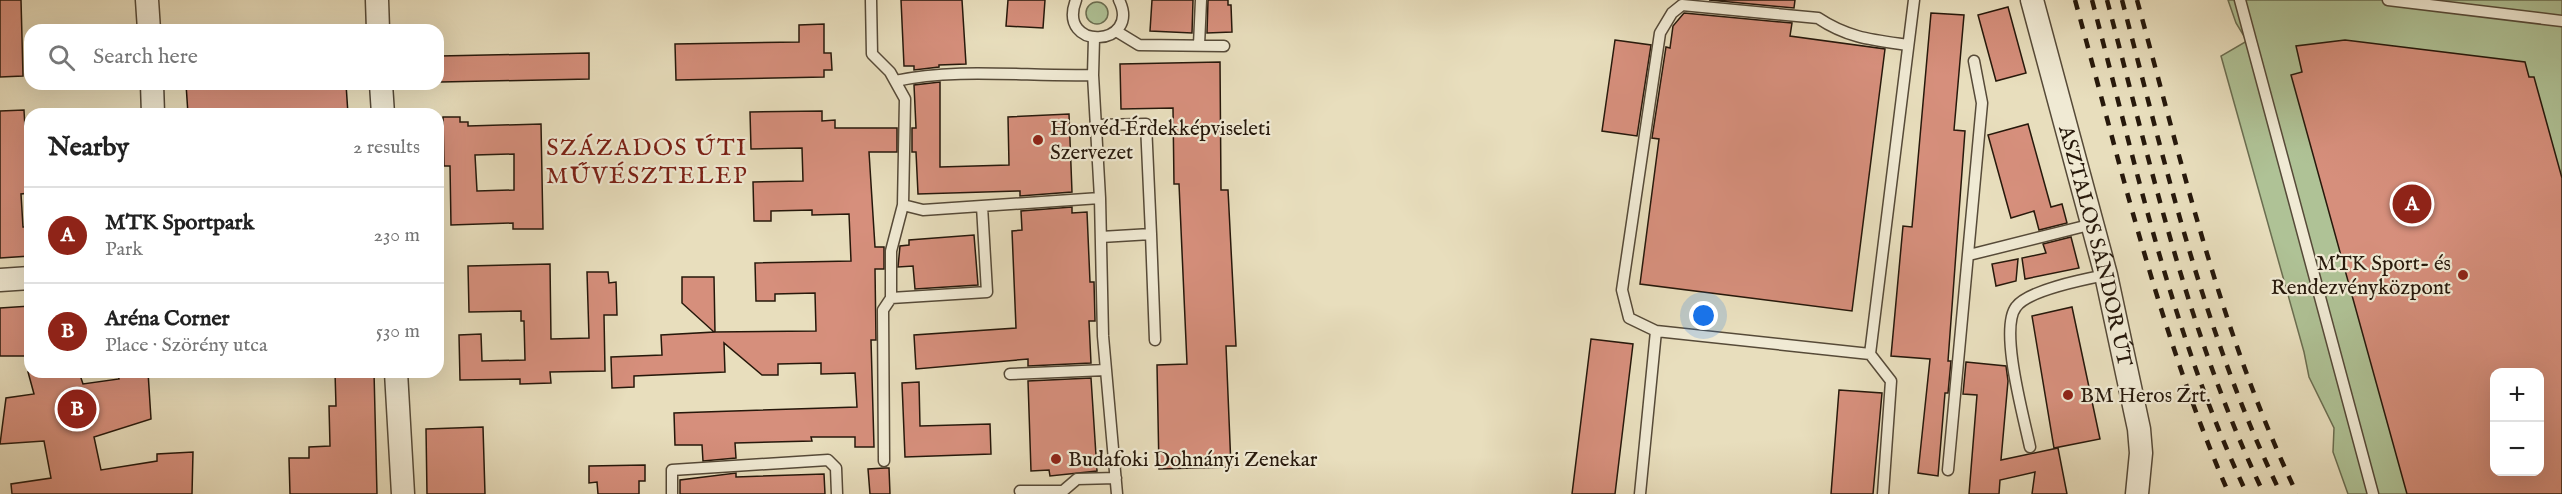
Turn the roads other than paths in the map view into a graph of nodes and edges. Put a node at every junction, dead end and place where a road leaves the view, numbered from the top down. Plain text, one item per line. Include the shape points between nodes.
1 (147, 0) edge
2 (377, 0) edge
3 (871, 0) edge
4 (1076, 0) edge
5 (1119, 0) edge
6 (1201, 0) edge
7 (1914, 0) edge
8 (2032, 0) edge
9 (2253, 0) edge
10 (2388, 0) edge
11 (2241, 1) edge
12 (2562, 21) edge
13 (149, 24) edge
14 (378, 24) edge
15 (1116, 31) junction
16 (1094, 38) junction
17 (1199, 45) junction
18 (1908, 45) junction
19 (1224, 46) dead end
20 (1974, 61) dead end
21 (1093, 75) junction
22 (895, 81) junction
23 (152, 90) edge
24 (381, 90) edge
25 (153, 108) edge
26 (383, 108) edge
27 (1096, 125) junction
28 (1100, 198) junction
29 (903, 206) junction
30 (982, 207) junction
31 (2093, 224) junction
32 (1151, 234) junction
33 (1101, 237) junction
34 (1969, 255) junction
35 (2106, 275) junction
36 (24, 278) edge
37 (0, 280) edge
38 (891, 298) junction
39 (1656, 331) junction
40 (1155, 340) dead end
41 (1870, 354) junction
42 (1106, 370) junction
43 (1010, 374) dead end
44 (396, 378) edge
45 (2030, 447) dead end
46 (884, 461) dead end
47 (1948, 470) dead end
48 (1116, 478) junction
49 (1020, 490) dead end
50 (403, 494) edge
51 (672, 494) edge
52 (837, 494) edge
53 (1117, 494) edge
54 (1640, 494) edge
55 (1883, 494) edge
56 (2138, 494) edge
57 (2373, 494) edge

1 - 13 street
2 - 14 street
3 - 22 lane via 872,54
4 - 16 lane via 1072,12 1075,24
5 - 15 lane via 1122,20
6 - 17 lane
7 - 18 lane
8 - 31 street, ASZTALOS SÁNDOR ÚT
9 - 11 lane
10 - 12 lane
11 - 57 lane
15 - 16 lane
15 - 17 lane via 1139,45
16 - 21 lane
17 - 19 lane
18 - 39 lane via 1860,39 1836,31 1818,18 1682,5 1672,13 1660,33 1622,290 1629,318
18 - 41 lane
20 - 34 lane via 1982,103
21 - 22 lane via 974,74
21 - 27 lane
22 - 29 lane via 905,99
23 - 25 street
24 - 26 street
27 - 28 lane
27 - 32 lane via 1146,124
28 - 30 lane
28 - 33 lane
29 - 30 lane via 923,210
29 - 38 lane via 891,251
30 - 38 lane via 987,292
31 - 34 lane
31 - 35 street, ASZTALOS SÁNDOR ÚT
32 - 33 lane
32 - 40 lane
33 - 42 lane
34 - 47 lane
35 - 45 lane via 2066,284 2027,298 2016,307 2009,340
35 - 56 street, ASZTALOS SÁNDOR ÚT via 2139,429
36 - 37 street
38 - 46 lane via 883,310
39 - 41 lane
39 - 54 lane
41 - 55 lane via 1891,381
42 - 43 lane
42 - 48 lane
44 - 50 street
48 - 49 lane via 1077,479 1063,491
48 - 53 lane
51 - 52 lane via 672,470 828,460 836,468

